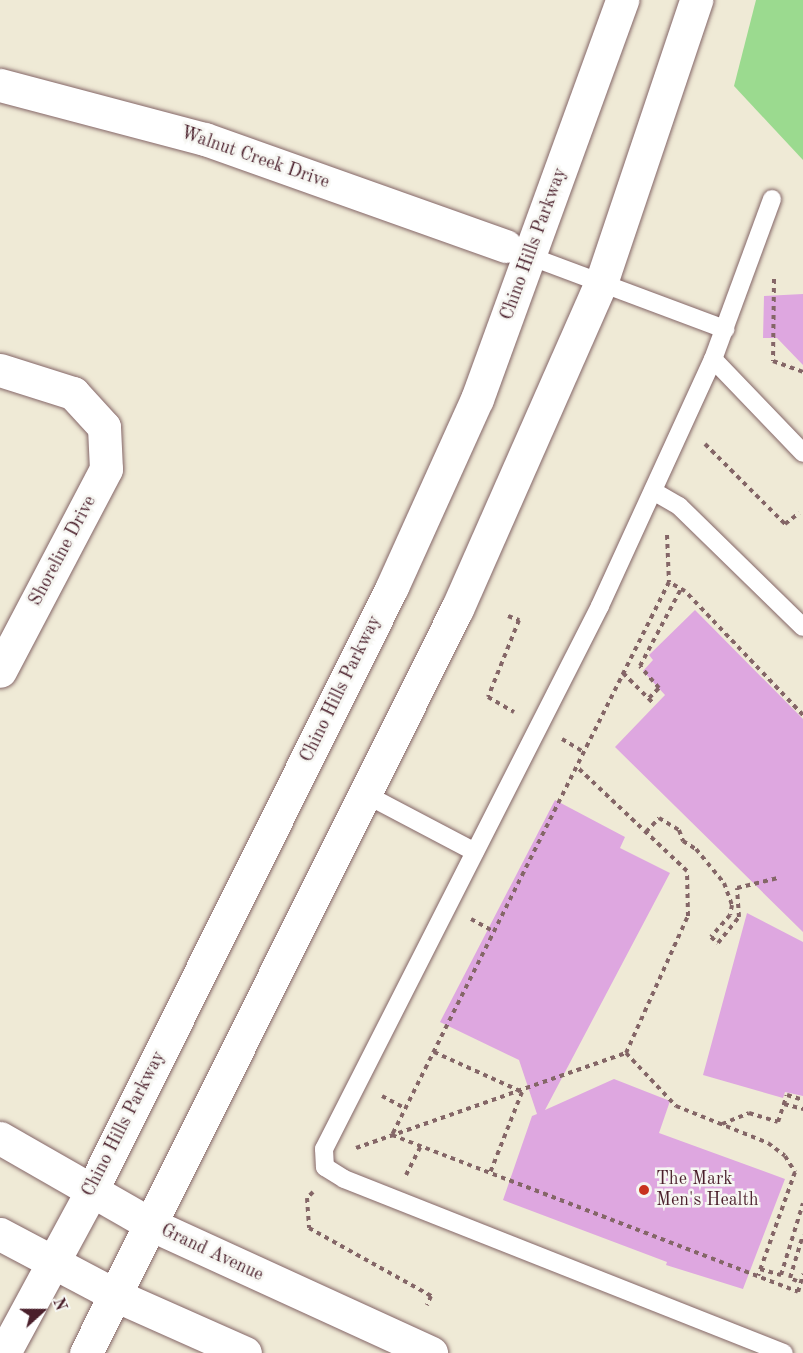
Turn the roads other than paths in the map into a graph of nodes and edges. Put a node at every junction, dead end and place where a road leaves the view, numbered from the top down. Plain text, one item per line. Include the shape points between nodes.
1 (622, 0) edge
2 (696, 0) edge
3 (0, 85) edge
4 (772, 199) dead end
5 (518, 251) junction
6 (601, 283) junction
7 (725, 329) junction
8 (713, 359) junction
9 (0, 370) edge
10 (803, 453) edge
11 (653, 491) junction
12 (803, 627) edge
13 (0, 670) edge
14 (365, 794) junction
15 (474, 852) junction
16 (0, 1138) edge
17 (92, 1190) junction
18 (152, 1225) junction
19 (0, 1234) edge
20 (53, 1262) junction
21 (117, 1296) junction
22 (3, 1353) edge
23 (86, 1353) edge
24 (245, 1353) edge
25 (431, 1353) edge
26 (784, 1353) edge

1 - 5 main road, Chino Hills Parkway
2 - 6 main road
3 - 5 main road, Walnut Creek Drive via 205,139
4 - 7 lane
5 - 6 lane, Walnut Creek Drive
5 - 17 main road, Chino Hills Parkway via 477,399 392,587
6 - 7 lane, Walnut Creek Drive
6 - 14 main road via 457,609
7 - 8 lane
8 - 10 lane
8 - 11 lane
9 - 13 main road, Shoreline Drive via 73,393 104,427 106,469
11 - 12 lane via 679,506
11 - 15 lane via 600,606
14 - 15 lane
14 - 18 main road
15 - 26 lane via 324,1149 325,1167 344,1179
16 - 17 main road, Grand Avenue
17 - 18 main road, Grand Avenue
17 - 20 main road, Chino Hills Parkway
18 - 21 main road
18 - 25 main road, Grand Avenue
19 - 20 main road
20 - 21 main road
20 - 22 main road, Chino Hills Parkway
21 - 23 main road
21 - 24 main road

